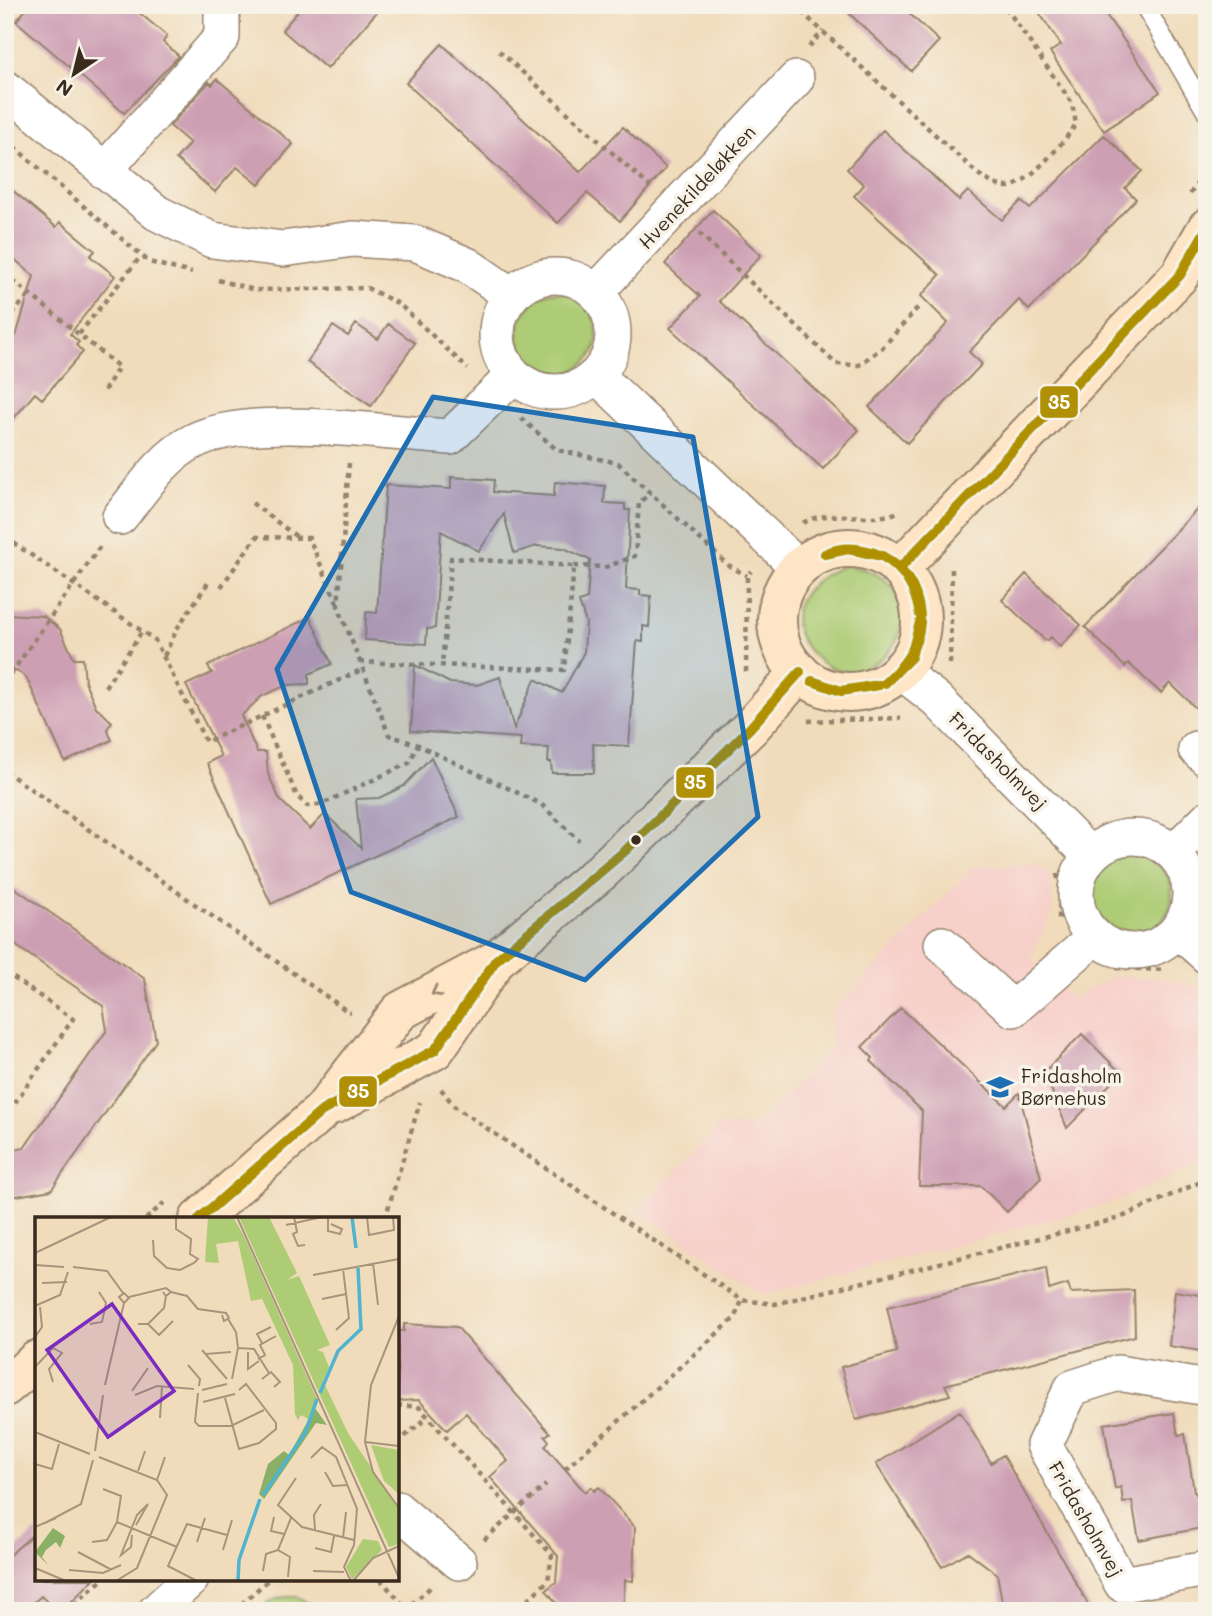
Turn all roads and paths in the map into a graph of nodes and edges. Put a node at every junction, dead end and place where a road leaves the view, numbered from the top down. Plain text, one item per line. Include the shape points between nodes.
1 (222, 5) edge
2 (794, 5) edge
3 (1004, 5) edge
4 (1144, 5) edge
5 (499, 51) dead end
6 (796, 79) dead end
7 (5, 88) edge
8 (1207, 113) edge
9 (5, 139) edge
10 (104, 171) junction
11 (675, 210) junction
12 (1207, 228) edge
13 (141, 256) junction
14 (1194, 267) edge
15 (5, 274) edge
16 (202, 276) dead end
17 (216, 279) dead end
18 (596, 292) junction
19 (30, 294) junction
20 (511, 295) junction
21 (920, 305) dead end
22 (5, 322) edge
23 (79, 334) junction
24 (596, 375) junction
25 (504, 385) junction
26 (102, 394) dead end
27 (351, 431) junction
28 (650, 493) junction
29 (252, 503) dead end
30 (120, 517) joint
31 (297, 537) junction
32 (8, 538) edge
33 (5, 547) edge
34 (952, 564) dead end
35 (574, 566) junction
36 (799, 568) junction
37 (900, 568) junction
38 (747, 576) dead end
39 (210, 580) dead end
40 (75, 582) junction
41 (220, 587) dead end
42 (338, 606) junction
43 (143, 630) junction
44 (164, 657) junction
45 (360, 662) junction
46 (442, 665) junction
47 (363, 669) junction
48 (900, 671) junction
49 (800, 673) junction
50 (5, 682) edge
51 (105, 687) dead end
52 (930, 694) junction
53 (262, 716) junction
54 (418, 745) junction
55 (5, 771) edge
56 (1207, 819) edge
57 (1173, 853) junction
58 (1090, 855) junction
59 (1054, 862) dead end
60 (602, 871) junction
61 (1178, 930) junction
62 (942, 944) dead end
63 (1083, 948) junction
64 (1207, 956) edge
65 (496, 960) junction
66 (5, 972) edge
67 (1176, 972) dead end
68 (356, 1018) dead end
69 (438, 1084) dead end
70 (424, 1090) dead end
71 (322, 1111) junction
72 (5, 1117) edge
73 (1207, 1179) edge
74 (201, 1217) edge
75 (386, 1217) edge
76 (742, 1300) junction
77 (35, 1362) edge
78 (5, 1387) edge
79 (1207, 1388) edge
80 (399, 1405) edge
81 (428, 1417) junction
82 (399, 1441) edge
83 (565, 1469) dead end
84 (546, 1485) dead end
85 (399, 1511) edge
86 (514, 1513) junction
87 (459, 1562) joint
88 (1207, 1569) edge
89 (101, 1581) edge
90 (189, 1581) edge
91 (268, 1581) edge
92 (382, 1581) edge
93 (67, 1611) edge
94 (156, 1611) edge
95 (234, 1611) edge
96 (409, 1611) edge
97 (515, 1611) edge

1 - 10 street via 222,37
2 - 3 path via 978,174 995,185 1009,187 1023,182 1076,124 1072,103
4 - 8 lane
5 - 11 path
6 - 11 street, Hvenekildeløkken
7 - 10 street
9 - 13 path
10 - 20 street via 157,214 212,240 283,249 353,239 415,243 467,265
11 - 18 street, Hvenekildeløkken
11 - 21 path via 836,364 859,365
12 - 14 street
13 - 16 path
13 - 23 path
14 - 37 street
15 - 19 path
17 - 25 path via 255,290 367,288 399,304
18 - 20 street via 580,282 553,276 526,284
18 - 24 street via 607,307 613,342
19 - 22 path
19 - 23 path
20 - 25 street via 497,327
23 - 26 path via 119,367
24 - 25 street via 582,386 546,392
24 - 36 street
25 - 27 street via 450,437
25 - 28 path via 557,450 618,463
27 - 30 street via 271,426 228,429 194,441 162,464
27 - 42 path
28 - 35 path via 639,503 635,556 606,567
28 - 38 path via 728,565
29 - 31 path
30 - 40 path
31 - 41 path via 256,537
31 - 42 path via 309,538
32 - 33 path
32 - 40 path
34 - 52 path via 950,669
35 - 46 path via 564,670
35 - 46 path via 451,558
36 - 37 street via 838,548 881,555
36 - 49 street via 785,587 778,609 778,632 785,654
37 - 48 street via 913,586 920,608 920,631 914,653
39 - 44 path
40 - 43 path
40 - 50 path
42 - 45 path
43 - 44 path
43 - 51 path
44 - 53 path via 206,742
45 - 46 path
45 - 47 path
47 - 53 path
47 - 54 path via 389,735
48 - 49 street via 882,685 850,692 818,685
48 - 52 street, Fridasholmvej
49 - 60 street via 750,728
52 - 58 street, Fridasholmvej
53 - 54 path via 297,796 307,806 322,804 409,763
54 - 60 path via 541,804
55 - 68 path
56 - 57 street
57 - 58 street via 1158,842 1122,838
57 - 61 street via 1189,882 1186,915
58 - 63 street via 1076,888
59 - 63 path via 1060,918 1051,940
60 - 65 street
61 - 63 street via 1147,950
61 - 64 street
62 - 63 street via 1013,1009
63 - 67 path via 1089,975 1120,967
65 -> 71 street via 400,1011
65 - 71 street via 435,1050
66 - 72 path via 73,1018
69 - 76 path via 455,1107
70 - 75 path
71 - 74 street
73 - 76 path via 1121,1218 775,1304
76 - 83 path via 736,1317
77 - 78 street
79 - 88 street, Fridasholmvej via 1118,1373 1072,1388 1044,1445 1122,1584
80 - 81 path via 419,1407
81 - 82 path
81 - 86 path
84 - 86 path
85 - 87 street
86 - 87 path
86 - 97 path via 552,1555 548,1581
89 - 93 path
90 - 94 street
91 - 95 path
92 - 96 path

